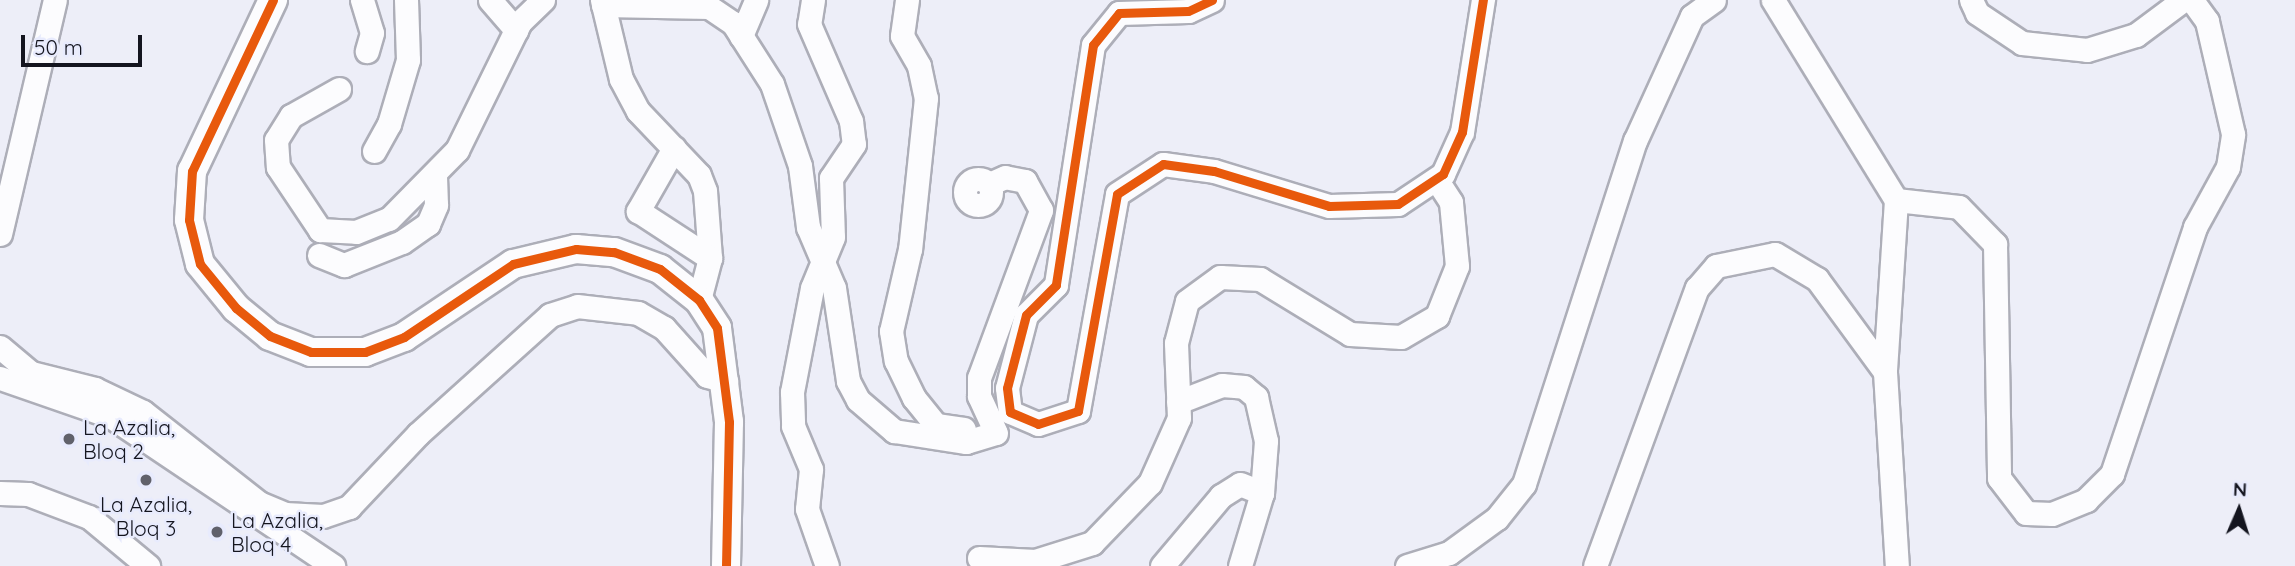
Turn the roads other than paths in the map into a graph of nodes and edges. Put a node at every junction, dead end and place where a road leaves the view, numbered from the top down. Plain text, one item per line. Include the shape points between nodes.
1 (55, 0) edge
2 (272, 0) edge
3 (362, 0) edge
4 (406, 0) edge
5 (490, 0) edge
6 (543, 0) edge
7 (756, 0) edge
8 (813, 0) edge
9 (907, 0) edge
10 (1212, 0) edge
11 (1483, 0) edge
12 (1714, 0) edge
13 (1773, 0) edge
14 (1971, 0) edge
15 (2183, 0) edge
16 (2192, 0) edge
17 (603, 3) edge
18 (516, 30) junction
19 (741, 36) junction
20 (367, 51) dead end
21 (339, 89) dead end
22 (674, 148) junction
23 (374, 150) dead end
24 (435, 177) junction
25 (1436, 179) junction
26 (989, 184) dead end
27 (5, 186) edge
28 (1896, 200) junction
29 (0, 233) edge
30 (319, 255) dead end
31 (710, 258) junction
32 (825, 269) junction
33 (699, 300) junction
34 (0, 347) edge
35 (1885, 372) junction
36 (0, 378) edge
37 (726, 381) junction
38 (1178, 402) junction
39 (989, 427) junction
40 (0, 493) edge
41 (1262, 493) junction
42 (979, 558) dead end
43 (148, 566) edge
44 (332, 566) edge
45 (726, 566) edge
46 (827, 566) edge
47 (1162, 566) edge
48 (1240, 566) edge
49 (1407, 566) edge
50 (1595, 566) edge
51 (1897, 566) edge

1 - 27 street
2 - 33 main road via 211,120 192,171 189,220 200,264 236,308 271,336 311,352 365,352 404,337 513,264 576,249 614,252 660,269
3 - 20 street via 372,33
4 - 23 street via 408,60 389,124
5 - 18 street
6 - 18 street
7 - 19 street
8 - 32 street via 809,24 851,121 854,144 831,178 833,237
9 - 39 street via 902,36 919,66 926,98 910,249 891,331 896,361 936,425
10 - 25 street via 1188,11 1119,13 1093,45 1056,285 1026,315 1007,388 1010,412 1038,424 1078,411 1117,194 1163,164 1214,171 1329,206 1398,204
11 - 25 street via 1462,132
12 - 49 street via 1692,16 1635,141 1524,484 1497,518 1449,554
13 - 28 street
14 - 15 street via 1977,13 2022,43 2087,50 2136,36
16 - 28 street via 2207,21 2233,134 2228,167 2196,227 2112,474 2086,500 2052,514 2026,513 1999,478 1994,244 1959,207
17 - 19 street via 709,6
17 - 22 street via 621,79 638,111
18 - 24 street via 457,150
19 - 32 street via 772,83 800,166 808,227
21 - 24 street via 291,116 276,139 278,167 320,230 356,232 389,219
22 - 31 street via 705,191
22 - 31 street via 638,211
24 - 30 street via 436,205 428,224 402,242 344,265
25 - 38 street via 1451,202 1457,266 1437,316 1401,337 1350,334 1260,279 1220,277 1187,300 1176,343
26 - 39 street via 1005,177 1025,181 1041,210 979,377
27 - 29 street
28 - 35 street
31 - 33 street
32 - 39 street via 858,400 894,431 909,435 966,442 996,433
32 - 46 street via 812,288 791,410 811,469 806,497
33 - 37 main road via 717,328
34 - 37 street via 31,373 95,389 143,412 259,503 298,515 349,507 418,434 550,315 578,306 638,313 664,328 707,376
35 - 50 street via 1817,279 1775,254 1716,266 1697,288
35 - 51 street
36 - 44 street via 110,416
37 - 45 main road
38 - 41 street via 1222,385 1244,387 1256,397 1266,441
38 - 42 street via 1179,418 1150,483 1092,543 1035,561
40 - 43 street via 27,494 89,517
41 - 47 street via 1240,484 1221,496
41 - 48 street

